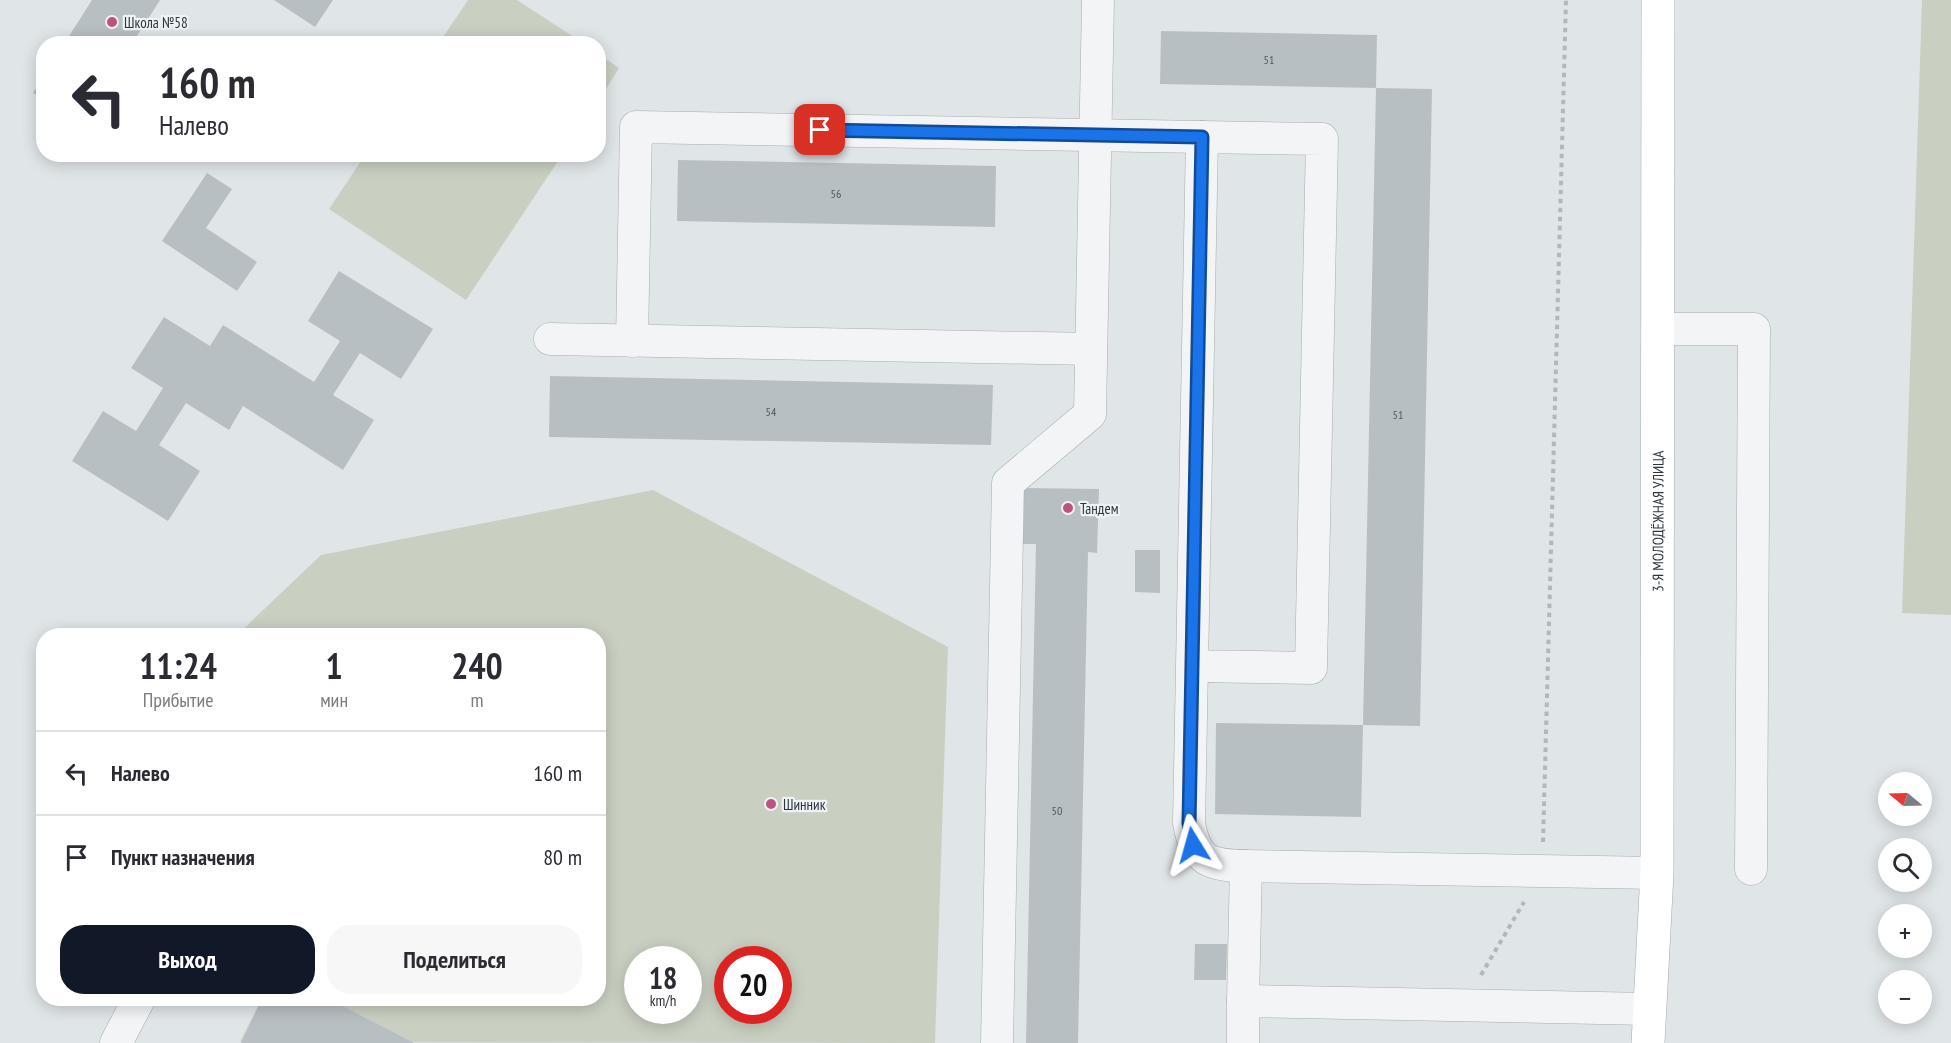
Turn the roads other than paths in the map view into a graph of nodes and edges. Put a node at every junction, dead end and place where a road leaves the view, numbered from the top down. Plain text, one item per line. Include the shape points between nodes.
1 (1098, 0) edge
2 (1658, 0) edge
3 (1095, 135) junction
4 (1202, 137) junction
5 (1658, 329) junction
6 (550, 339) dead end
7 (632, 341) junction
8 (1091, 349) junction
9 (1192, 666) junction
10 (1246, 866) junction
11 (1751, 869) dead end
12 (1657, 873) junction
13 (1243, 1001) junction
14 (135, 1006) edge
15 (1649, 1009) junction
16 (116, 1043) edge
17 (997, 1043) edge
18 (1243, 1043) edge
19 (1648, 1043) edge

1 - 3 street
2 - 5 main road, 3-Я МОЛОДЁЖНАЯ УЛИЦА
3 - 4 street
3 - 7 street via 636,127
3 - 8 street
4 - 9 street
4 - 9 street via 1322,139 1311,668
5 - 11 street via 1754,329
5 - 12 main road, 3-Я МОЛОДЁЖНАЯ УЛИЦА
6 - 7 street
7 - 8 street
8 - 17 street via 1090,414 1008,483
9 - 10 street via 1189,823 1193,845 1207,860
10 - 12 street
10 - 13 street
12 - 15 main road, 3-Я МОЛОДЁЖНАЯ УЛИЦА
13 - 15 street
13 - 18 street
14 - 16 street
15 - 19 main road, 3-Я МОЛОДЁЖНАЯ УЛИЦА

